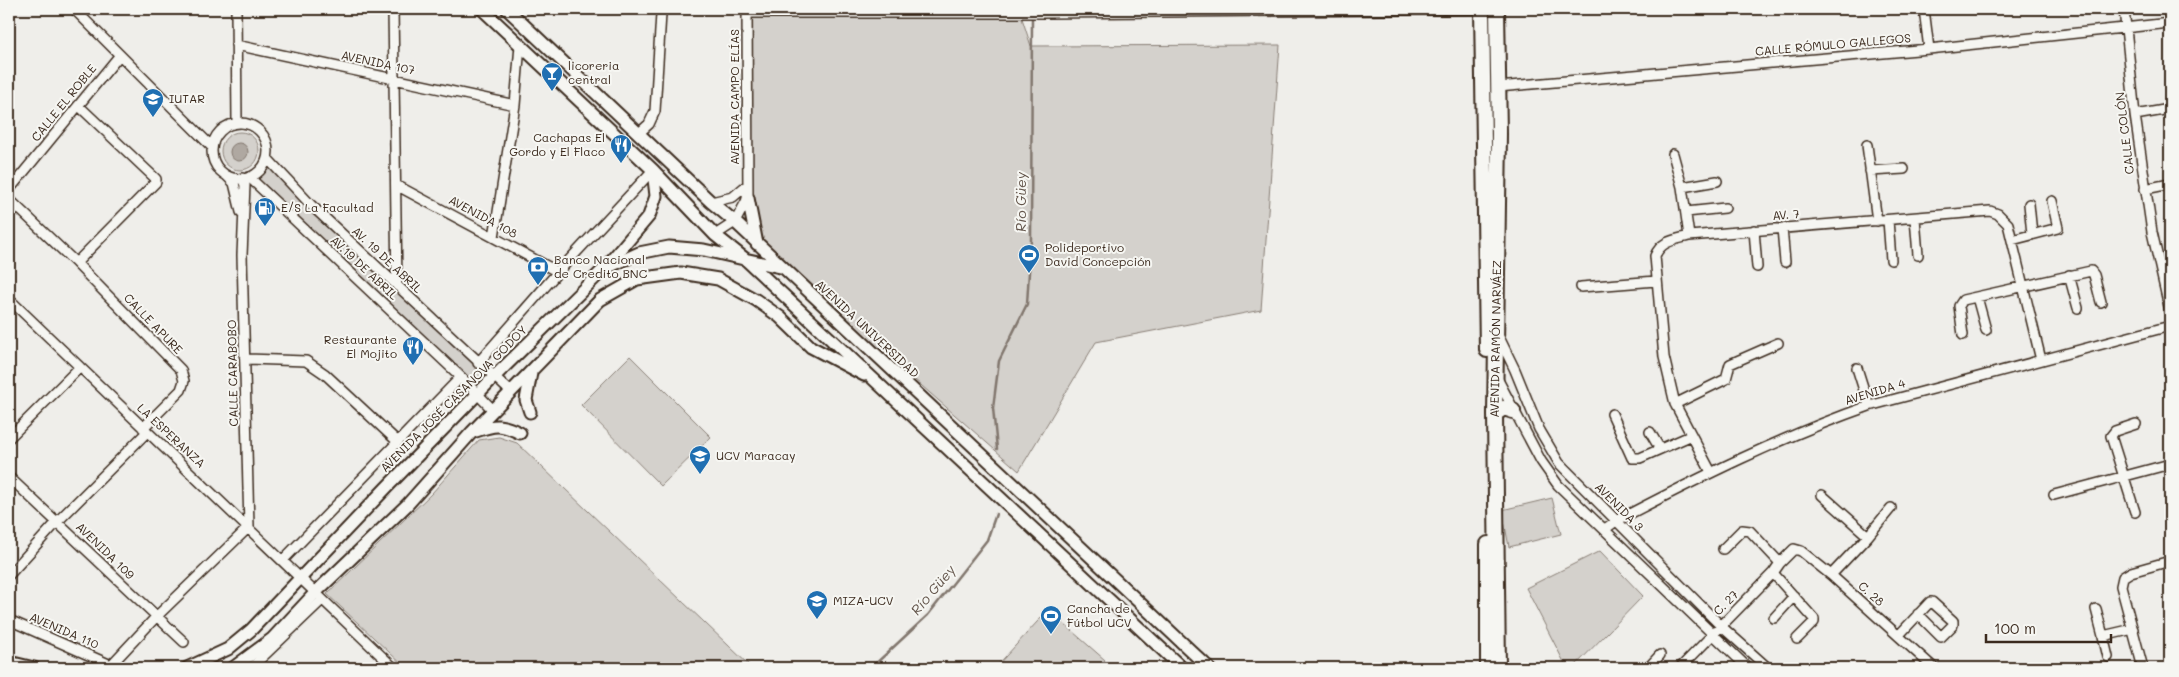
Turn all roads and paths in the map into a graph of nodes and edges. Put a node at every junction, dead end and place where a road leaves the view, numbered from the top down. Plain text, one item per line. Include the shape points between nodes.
1 (74, 9) edge
2 (236, 9) edge
3 (393, 9) edge
4 (482, 9) edge
5 (507, 9) edge
6 (1397, 9) edge
7 (1482, 9) edge
8 (1497, 9) edge
9 (1924, 9) edge
10 (2124, 9) edge
11 (1272, 10) edge
12 (747, 11) edge
13 (517, 14) edge
14 (661, 14) dead end
15 (2170, 22) edge
16 (2126, 26) junction
17 (236, 46) junction
18 (520, 46) junction
19 (1929, 50) junction
20 (119, 56) junction
21 (395, 80) junction
22 (1498, 86) junction
23 (79, 106) junction
24 (515, 106) junction
25 (2170, 109) edge
26 (2135, 115) junction
27 (237, 123) junction
28 (638, 134) junction
29 (212, 146) junction
30 (1867, 146) dead end
31 (1673, 154) dead end
32 (266, 158) junction
33 (1904, 169) dead end
34 (654, 170) junction
35 (1870, 171) junction
36 (227, 175) junction
37 (245, 177) junction
38 (1717, 181) dead end
39 (2170, 184) edge
40 (396, 185) junction
41 (747, 185) junction
42 (1682, 187) junction
43 (2145, 189) junction
44 (9, 190) edge
45 (748, 198) junction
46 (9, 199) edge
47 (2052, 201) dead end
48 (711, 202) junction
49 (2029, 204) dead end
50 (1725, 208) dead end
51 (1686, 212) junction
52 (1915, 218) junction
53 (243, 219) junction
54 (1888, 220) junction
55 (1877, 221) junction
56 (735, 222) junction
57 (1782, 228) junction
58 (1754, 230) junction
59 (2032, 234) junction
60 (715, 235) junction
61 (1689, 236) junction
62 (494, 237) junction
63 (2012, 240) junction
64 (757, 244) junction
65 (1918, 255) dead end
66 (744, 258) junction
67 (1891, 260) dead end
68 (1785, 262) dead end
69 (76, 263) junction
70 (1757, 267) dead end
71 (782, 268) junction
72 (604, 269) junction
73 (558, 272) junction
74 (2069, 275) junction
75 (1656, 281) junction
76 (397, 286) junction
77 (1582, 287) dead end
78 (2022, 287) junction
79 (1977, 297) junction
80 (9, 299) edge
81 (2101, 302) dead end
82 (2078, 308) dead end
83 (2170, 311) edge
84 (2170, 326) edge
85 (1986, 330) dead end
86 (1496, 332) junction
87 (1963, 335) dead end
88 (1778, 343) dead end
89 (1487, 345) junction
90 (245, 359) junction
91 (2041, 360) junction
92 (478, 362) junction
93 (80, 367) junction
94 (1857, 368) dead end
95 (531, 373) junction
96 (1495, 376) junction
97 (462, 377) junction
98 (494, 377) junction
99 (872, 379) junction
100 (511, 392) junction
101 (478, 394) junction
102 (1675, 404) junction
103 (1869, 406) junction
104 (494, 410) junction
105 (1514, 411) junction
106 (530, 412) dead end
107 (1495, 414) junction
108 (1612, 414) dead end
109 (2136, 424) dead end
110 (145, 430) junction
111 (472, 432) junction
112 (1650, 432) dead end
113 (520, 433) dead end
114 (1690, 436) junction
115 (9, 438) edge
116 (398, 442) junction
117 (1660, 449) junction
118 (2170, 464) edge
119 (1711, 472) junction
120 (2124, 475) junction
121 (9, 477) edge
122 (2054, 494) dead end
123 (1822, 496) dead end
124 (1891, 508) dead end
125 (2135, 512) dead end
126 (1616, 521) junction
127 (57, 522) junction
128 (248, 527) junction
129 (1605, 529) junction
130 (1868, 536) junction
131 (1723, 549) dead end
132 (1084, 550) junction
133 (1787, 555) joint
134 (283, 560) junction
135 (2170, 561) edge
136 (1071, 562) junction
137 (1780, 562) junction
138 (1773, 573) junction
139 (9, 575) edge
140 (1831, 575) junction
141 (300, 579) junction
142 (318, 596) junction
143 (1794, 596) junction
144 (2096, 609) dead end
145 (1918, 614) dead end
146 (156, 617) junction
147 (1774, 618) dead end
148 (9, 620) edge
149 (1721, 626) junction
150 (2133, 629) junction
151 (1712, 635) junction
152 (1898, 635) junction
153 (2103, 636) junction
154 (1797, 639) dead end
155 (184, 642) dead end
156 (1660, 655) dead end
157 (2108, 657) dead end
158 (9, 662) edge
159 (34, 668) edge
160 (187, 668) edge
161 (233, 668) edge
162 (251, 668) edge
163 (394, 668) edge
164 (1182, 668) edge
165 (1209, 668) edge
166 (1488, 668) edge
167 (1498, 668) edge
168 (1648, 668) edge
169 (1680, 668) edge
170 (1748, 668) edge
171 (1768, 668) edge
172 (1934, 668) edge
173 (2143, 668) edge

1 - 20 street
2 - 17 street
3 - 21 street
4 - 18 street
5 - 13 street, AVENIDA UNIVERSIDAD
6 - 7 street
6 - 11 street
7 - 8 street
7 - 89 main road, AVENIDA RAMÓN NARVÁEZ
8 - 22 main road, AVENIDA RAMÓN NARVÁEZ
9 - 19 street
10 - 16 street, CALLE COLÓN
11 - 12 street via 1045,14
12 - 41 street, AVENIDA CAMPO ELÍAS
13 - 18 street
13 - 28 street, AVENIDA UNIVERSIDAD
14 - 28 street via 656,111
15 - 16 street, CALLE RÓMULO GALLEGOS
16 - 19 street, CALLE RÓMULO GALLEGOS
16 - 26 street, CALLE COLÓN
17 - 21 street, AVENIDA 107
17 - 27 street
18 - 24 street
18 - 34 street
19 - 22 street, CALLE RÓMULO GALLEGOS
20 - 23 street, CALLE EL ROBLE
20 - 29 street
21 - 24 street, AVENIDA 107
21 - 40 street
22 - 86 main road, AVENIDA RAMÓN NARVÁEZ
23 - 44 street, CALLE EL ROBLE
23 - 69 street via 156,182
24 - 62 street
25 - 26 street
26 - 43 street, CALLE COLÓN
27 - 29 street via 220,130
27 - 32 street via 261,132 268,149
28 - 48 street, AVENIDA UNIVERSIDAD
29 - 36 street via 216,166
30 - 35 street
31 - 42 street
32 - 37 street via 260,170
32 - 76 street, AV. 19 DE ABRIL
33 - 35 street
34 - 60 street
34 - 72 street via 656,196 650,216
34 - 73 street
35 - 55 street
36 - 37 street
36 - 53 street via 234,183
37 - 53 street
37 - 97 street, AV.19 DE ABRIL
38 - 42 street
39 - 43 street
40 - 62 street, AVENIDA 108
40 - 76 street
41 - 45 street, AVENIDA CAMPO ELÍAS
41 - 48 street via 733,197
42 - 51 street
43 - 83 street, CALLE COLÓN
45 - 56 street
45 - 64 street
46 - 69 street, CALLE APURE
47 - 59 street via 2058,228
48 - 56 street, AVENIDA UNIVERSIDAD
49 - 59 street
50 - 51 street
51 - 61 street
52 - 54 street, AV. 7
52 - 63 street, AV. 7 via 1990,211 2008,224
52 - 65 street
53 - 90 street, CALLE CARABOBO
54 - 55 street, AV. 7
54 - 67 street
55 - 57 street, AV. 7
56 - 60 street
56 - 64 street, AVENIDA UNIVERSIDAD
57 - 58 street, AV. 7
57 - 68 street
58 - 61 street, AV. 7
58 - 70 street
59 - 63 street
60 - 66 street
61 - 75 street, AV. 7 via 1667,241 1659,247 1655,256
62 - 73 street, AVENIDA 108
63 - 78 street, AV. 7
64 - 71 street, AVENIDA UNIVERSIDAD
66 - 71 street, AVENIDA JOSÉ CASANOVA GODOY
66 - 72 street, AVENIDA JOSÉ CASANOVA GODOY via 669,247 639,253
66 - 99 street
69 - 110 street, CALLE APURE via 181,370 184,382 181,390
71 - 132 street, AVENIDA UNIVERSIDAD
72 - 98 street, AVENIDA JOSÉ CASANOVA GODOY
73 - 92 street
74 - 78 street
74 - 81 street via 2091,271
74 - 82 street
75 - 77 street
75 - 102 street, AV. 7 via 1664,357
76 - 92 street, AV. 19 DE ABRIL
78 - 79 street
78 - 91 street, AV. 7
79 - 85 street
79 - 87 street via 1961,302
80 - 93 street, LA ESPERANZA
84 - 91 street, AVENIDA 4
86 - 96 main road, AVENIDA RAMÓN NARVÁEZ
86 - 126 street, AVENIDA 3 via 1539,429 1560,463
88 - 102 street via 1730,364 1726,379
89 - 96 street, AVENIDA 3
89 - 166 main road, AVENIDA RAMÓN NARVÁEZ
90 - 116 street via 306,361 325,374
90 - 128 street, CALLE CARABOBO
91 - 103 street, AVENIDA 4
92 - 98 street, AV. 19 DE ABRIL
93 - 110 street, LA ESPERANZA
93 - 115 street
94 - 103 street
95 - 99 street via 600,300 637,279 681,273 718,279 756,300 780,317 811,347
95 - 100 street
95 - 106 street via 526,400
96 - 105 street, AVENIDA 3
96 - 107 main road, AVENIDA RAMÓN NARVÁEZ
97 - 101 street, AV.19 DE ABRIL
97 - 116 street
98 - 100 street, AV. 19 DE ABRIL
98 - 101 street, AVENIDA JOSÉ CASANOVA GODOY
99 - 136 street
100 - 104 street
101 - 104 street, AV.19 DE ABRIL
101 - 141 street, AVENIDA JOSÉ CASANOVA GODOY
102 - 114 street, AV. 7
103 - 119 street, AVENIDA 4 via 1828,420
104 - 111 street
105 - 107 main road via 1504,408
105 - 129 street, AVENIDA 3 via 1558,485
107 - 167 main road, AVENIDA RAMÓN NARVÁEZ
108 - 117 street via 1632,458 1636,460
109 - 120 street via 2115,431 2111,436
110 - 127 street, CALLE APURE
110 - 128 street, LA ESPERANZA
111 - 113 street via 503,424
111 - 142 street via 407,505
112 - 117 street
114 - 117 street
114 - 119 street, AV. 7
116 - 134 street
118 - 120 street
119 - 126 street, AVENIDA 4
120 - 122 street
120 - 125 street
121 - 127 street, AVENIDA 109
123 - 130 street
124 - 130 street
126 - 129 street, AVENIDA 4
126 - 149 street, AVENIDA 3
127 - 139 street, CALLE APURE
127 - 146 street, AVENIDA 109
128 - 134 street, LA ESPERANZA
128 - 146 street
129 - 151 street, AVENIDA 3
130 - 140 street
131 - 137 street via 1742,530 1750,531
132 - 136 street
132 - 165 street, AVENIDA UNIVERSIDAD
133 - 137 street, C. 27
133 - 140 street, C. 28 via 1794,549 1801,551
134 - 141 street, LA ESPERANZA
135 - 150 street via 2123,577 2121,586
136 - 164 street
137 - 138 street, C. 27
138 - 143 street
138 - 149 street, C. 27
140 - 152 street, C. 28
141 - 142 street, LA ESPERANZA
141 - 160 street, AVENIDA JOSÉ CASANOVA GODOY via 252,630 228,648
142 - 161 street via 272,639
142 - 162 street
142 - 163 street, LA ESPERANZA
143 - 147 street
143 - 154 street via 1814,619
144 - 153 street
145 - 152 street
146 - 148 street, AVENIDA 110 via 111,665
146 - 155 street, AVENIDA 109
149 - 151 street, C. 27
149 - 171 street, AVENIDA 3
150 - 153 street
150 - 173 street
151 - 169 street, C. 27
151 - 170 street, AVENIDA 3
152 - 172 street, C. 28
153 - 157 street
156 - 168 street
158 - 159 street

